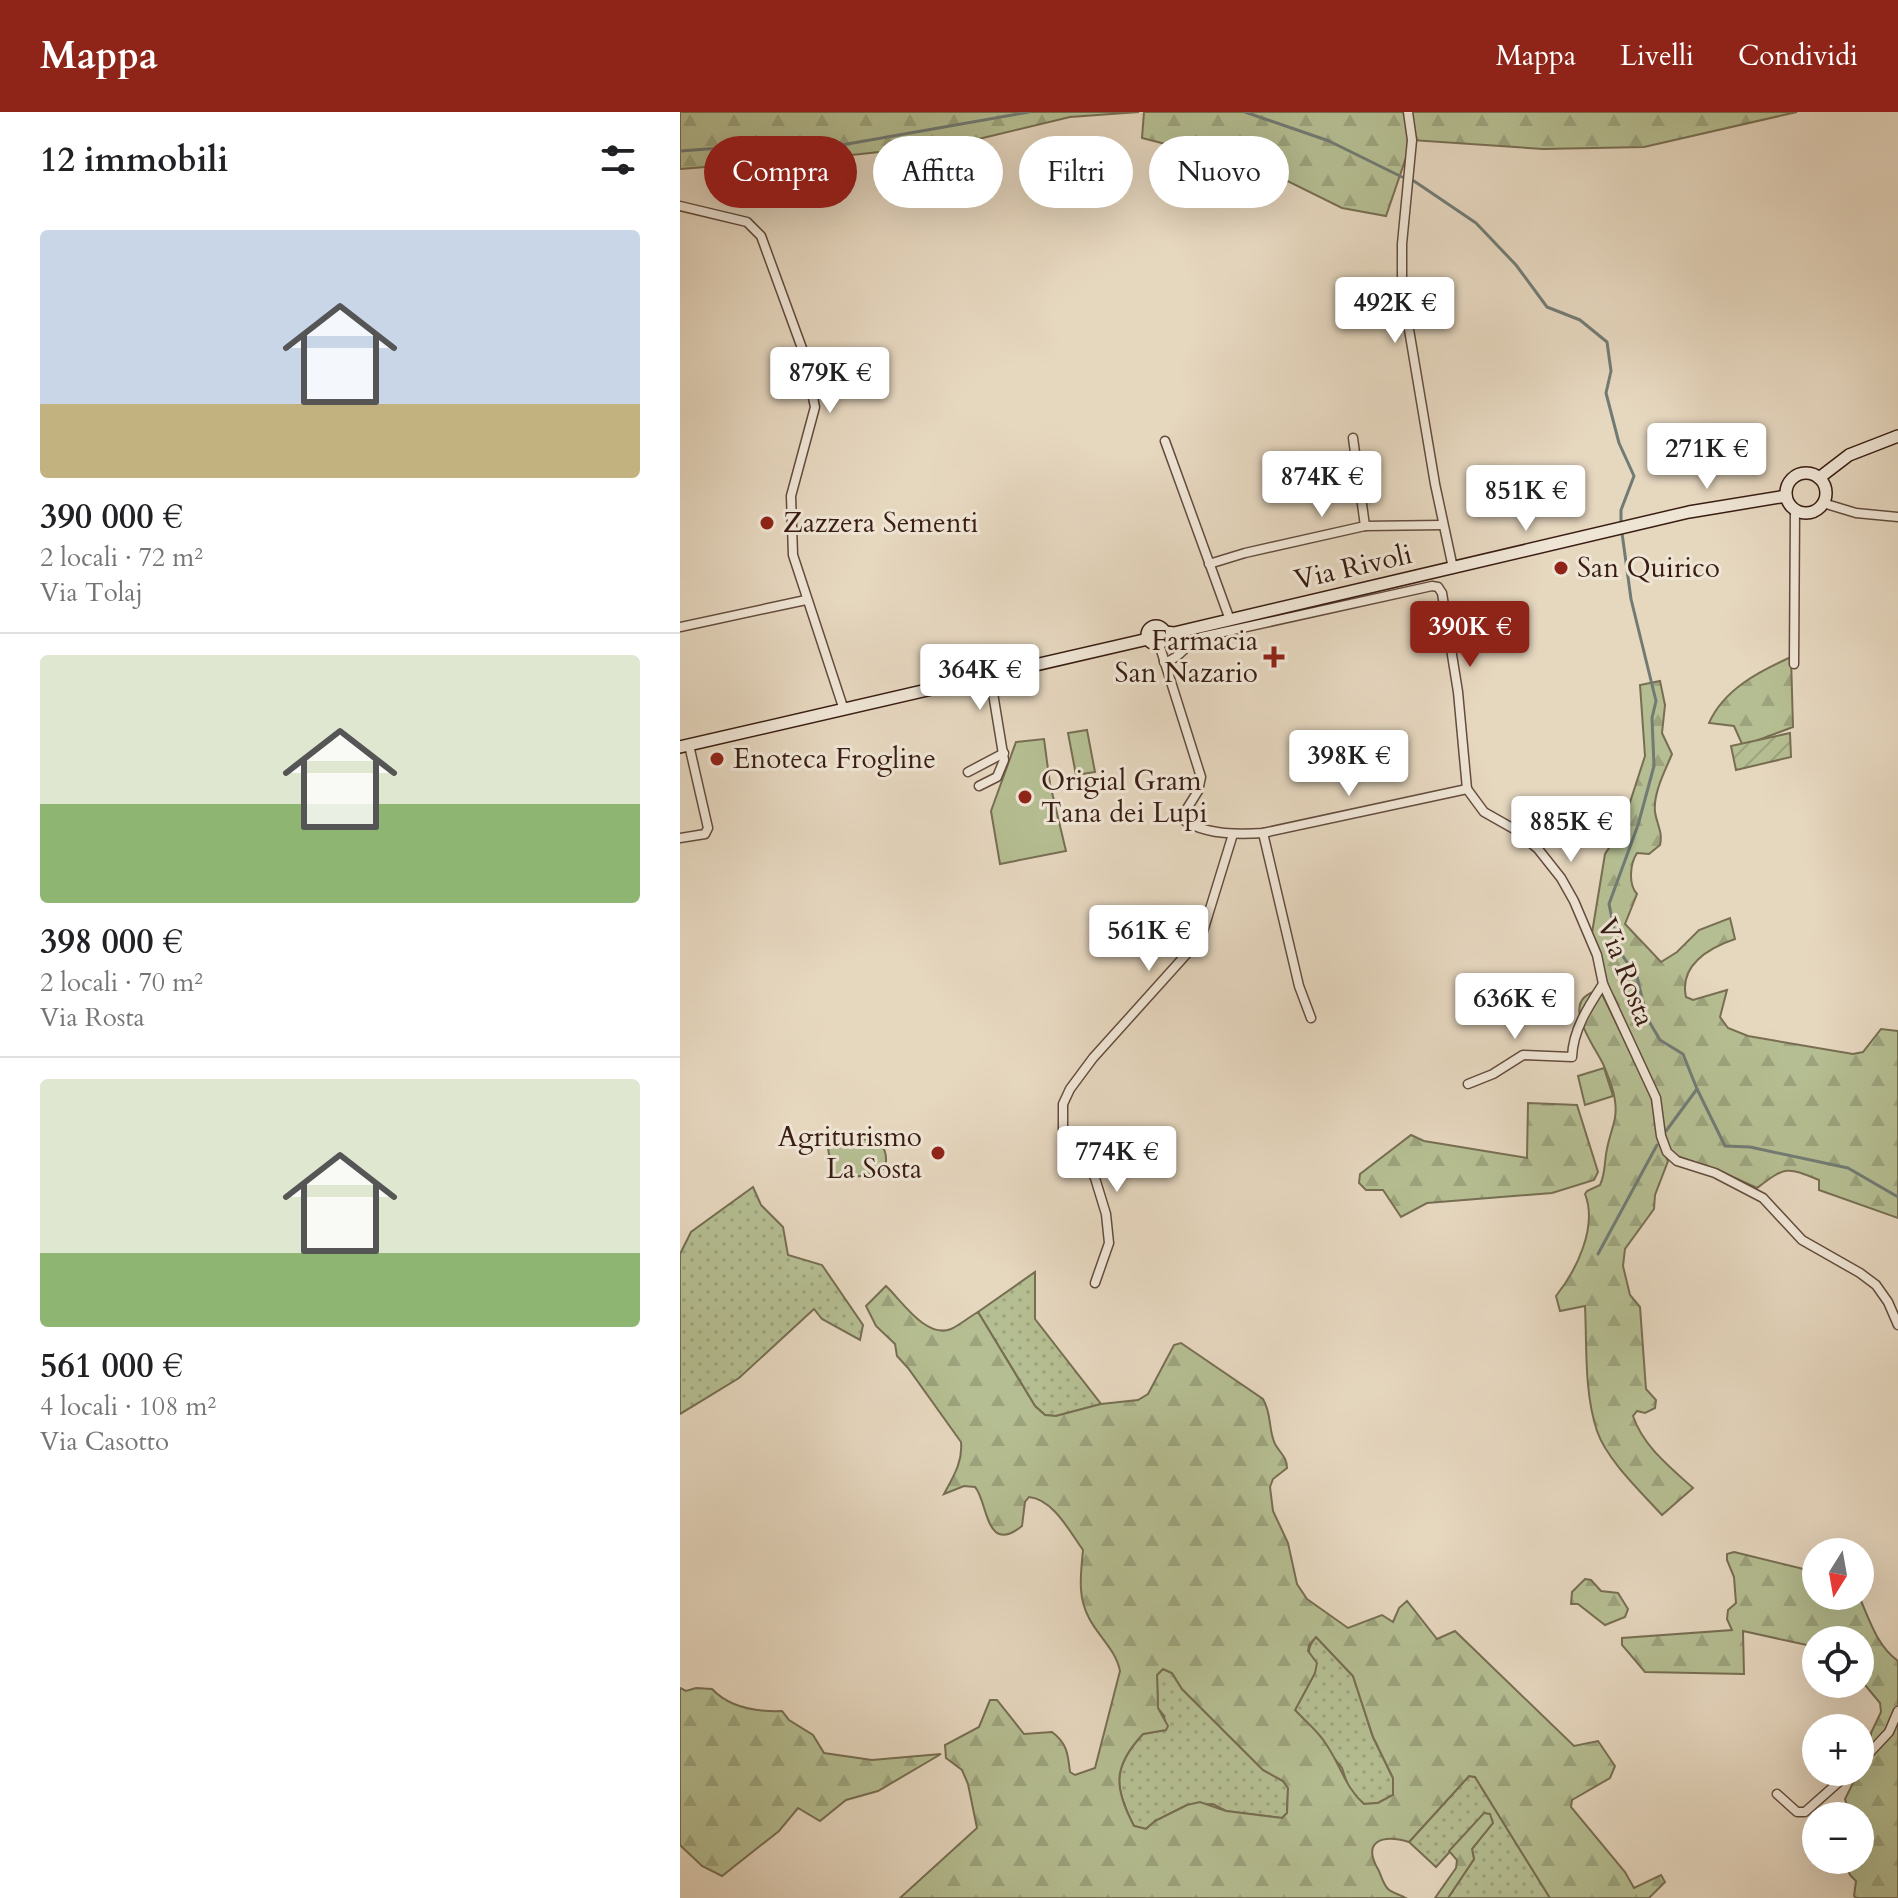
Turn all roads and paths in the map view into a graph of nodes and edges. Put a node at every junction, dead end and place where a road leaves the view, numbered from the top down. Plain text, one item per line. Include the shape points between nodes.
1 (1408, 112) edge
2 (680, 206) edge
3 (1898, 436) edge
4 (1353, 438) dead end
5 (1165, 441) dead end
6 (1819, 478) junction
7 (1786, 496) junction
8 (1823, 503) junction
9 (1795, 509) junction
10 (1898, 517) edge
11 (1443, 525) junction
12 (1365, 526) junction
13 (1209, 564) junction
14 (1453, 568) junction
15 (806, 600) junction
16 (1230, 620) junction
17 (680, 627) edge
18 (1153, 642) junction
19 (1164, 662) junction
20 (1794, 664) dead end
21 (990, 675) junction
22 (843, 707) junction
23 (684, 746) edge
24 (1004, 753) junction
25 (968, 772) dead end
26 (979, 786) dead end
27 (1467, 789) junction
28 (1263, 833) junction
29 (1233, 834) junction
30 (680, 838) edge
31 (1603, 984) junction
32 (1311, 1018) dead end
33 (1468, 1084) dead end
34 (1095, 1283) dead end
35 (1898, 1325) edge
36 (1898, 1711) edge
37 (1874, 1748) edge
38 (1834, 1786) edge
39 (1777, 1794) dead end

1 - 11 street via 1412,140 1401,274
2 - 15 street via 747,222 761,236 803,351 815,407 791,496 793,555
3 - 6 street via 1849,455
4 - 12 street
5 - 13 street
6 - 7 street via 1797,475
6 - 8 street via 1826,492
7 - 9 street
7 - 14 street, Via Rivoli via 1689,512
8 - 9 street via 1807,513
8 - 10 street
9 - 20 street
11 - 12 street
11 - 14 street
12 - 13 street
13 - 16 street
14 - 16 street, Via Rivoli
15 - 17 street
15 - 22 street
16 - 18 street, Via Rivoli via 1165,632 1164,641
18 - 19 street
18 - 21 street
19 - 27 street via 1201,637 1438,587 1458,692
19 - 29 street via 1201,777 1182,819
21 - 22 street
21 - 24 street
22 - 23 street
23 - 30 street via 708,828 705,834
24 - 25 street
24 - 26 street via 997,777
27 - 28 street
27 - 31 street, Via Rosta via 1484,812 1538,849 1561,878 1597,955
28 - 29 street
28 - 32 street
29 - 34 street via 1201,938 1093,1058 1063,1104 1063,1129 1082,1152 1106,1214 1109,1243
31 - 33 street via 1579,1026 1572,1057 1523,1055
31 - 35 street, Via Rosta via 1656,1098 1667,1152 1763,1198 1802,1240 1876,1285
36 - 37 street
38 - 39 street via 1805,1812 1797,1812

